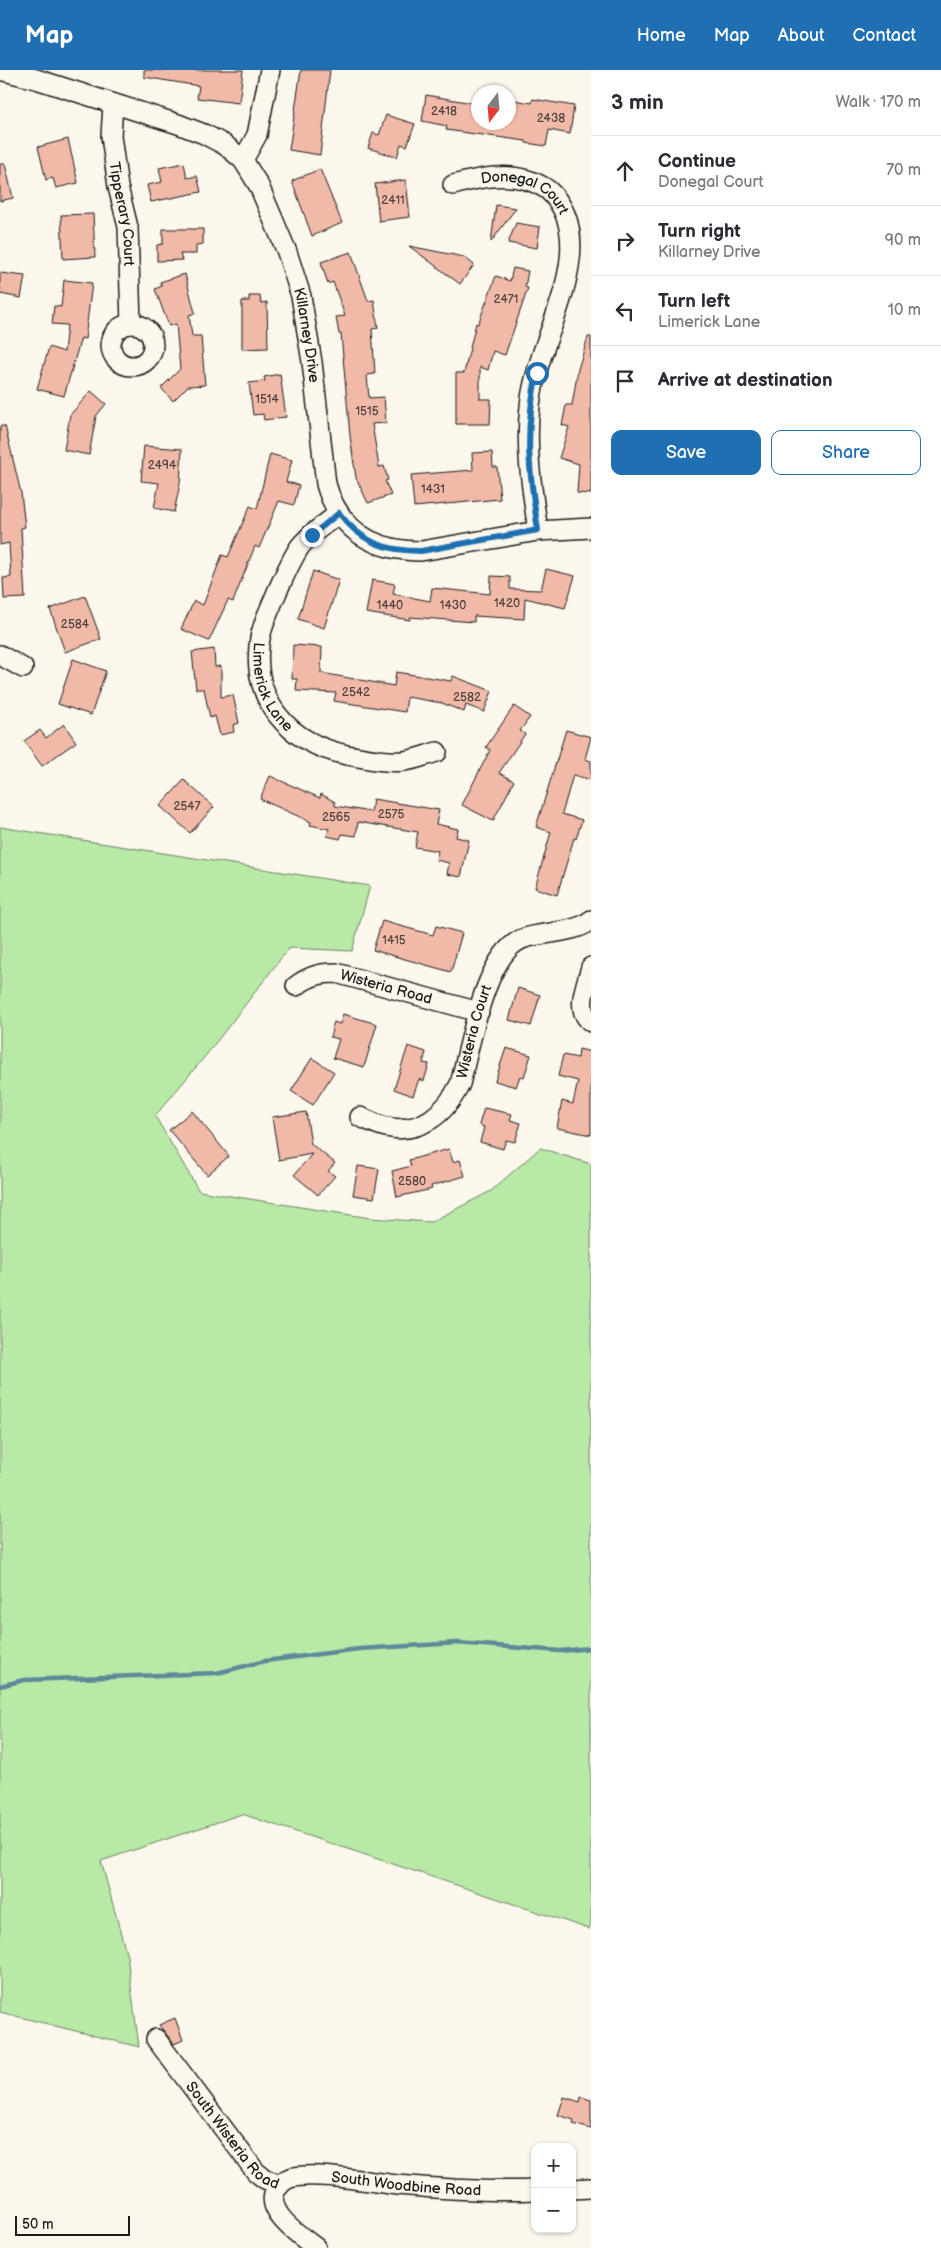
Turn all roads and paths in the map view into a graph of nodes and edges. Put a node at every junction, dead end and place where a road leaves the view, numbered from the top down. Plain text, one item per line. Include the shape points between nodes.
1 (0, 70) edge
2 (270, 70) edge
3 (113, 104) junction
4 (243, 160) junction
5 (453, 185) dead end
6 (131, 324) dead end
7 (339, 513) junction
8 (591, 528) edge
9 (538, 530) junction
10 (0, 655) edge
11 (23, 668) dead end
12 (436, 752) dead end
13 (590, 926) edge
14 (591, 967) edge
15 (296, 986) dead end
16 (479, 1012) junction
17 (591, 1022) edge
18 (360, 1117) dead end
19 (156, 2039) dead end
20 (280, 2185) junction
21 (591, 2188) edge
22 (576, 2189) edge
23 (531, 2190) edge
24 (316, 2248) edge

1 - 3 street, Killarney Drive
2 - 4 street via 257,135
3 - 4 street, Killarney Drive via 204,134
3 - 6 street, Tipperary Court via 111,136 128,227
4 - 7 street, Killarney Drive via 259,186 287,252 301,296 326,482
5 - 9 street, Donegal Court via 502,176 539,184 554,195 574,226 575,266 546,344 530,404 528,467
7 - 9 street, Killarney Drive via 352,530 368,540 407,551
7 - 12 street, Limerick Lane via 300,547 287,568 267,615 260,639 259,665 268,700 290,730 307,742 332,752 374,760 404,761
8 - 9 street, Killarney Drive
10 - 11 street
13 - 16 street, Wisteria Court via 522,938 510,946 491,974
14 - 17 street via 582,1004 584,1014
15 - 16 street, Wisteria Road via 321,973 336,974
16 - 18 street, Wisteria Court via 460,1084 440,1114 419,1126 406,1128 387,1127
19 - 20 street, South Wisteria Road via 256,2172
20 - 23 street, South Woodbine Road via 290,2178 311,2176 454,2189
20 - 24 street, South Wisteria Road via 273,2198 278,2214
21 - 22 street

